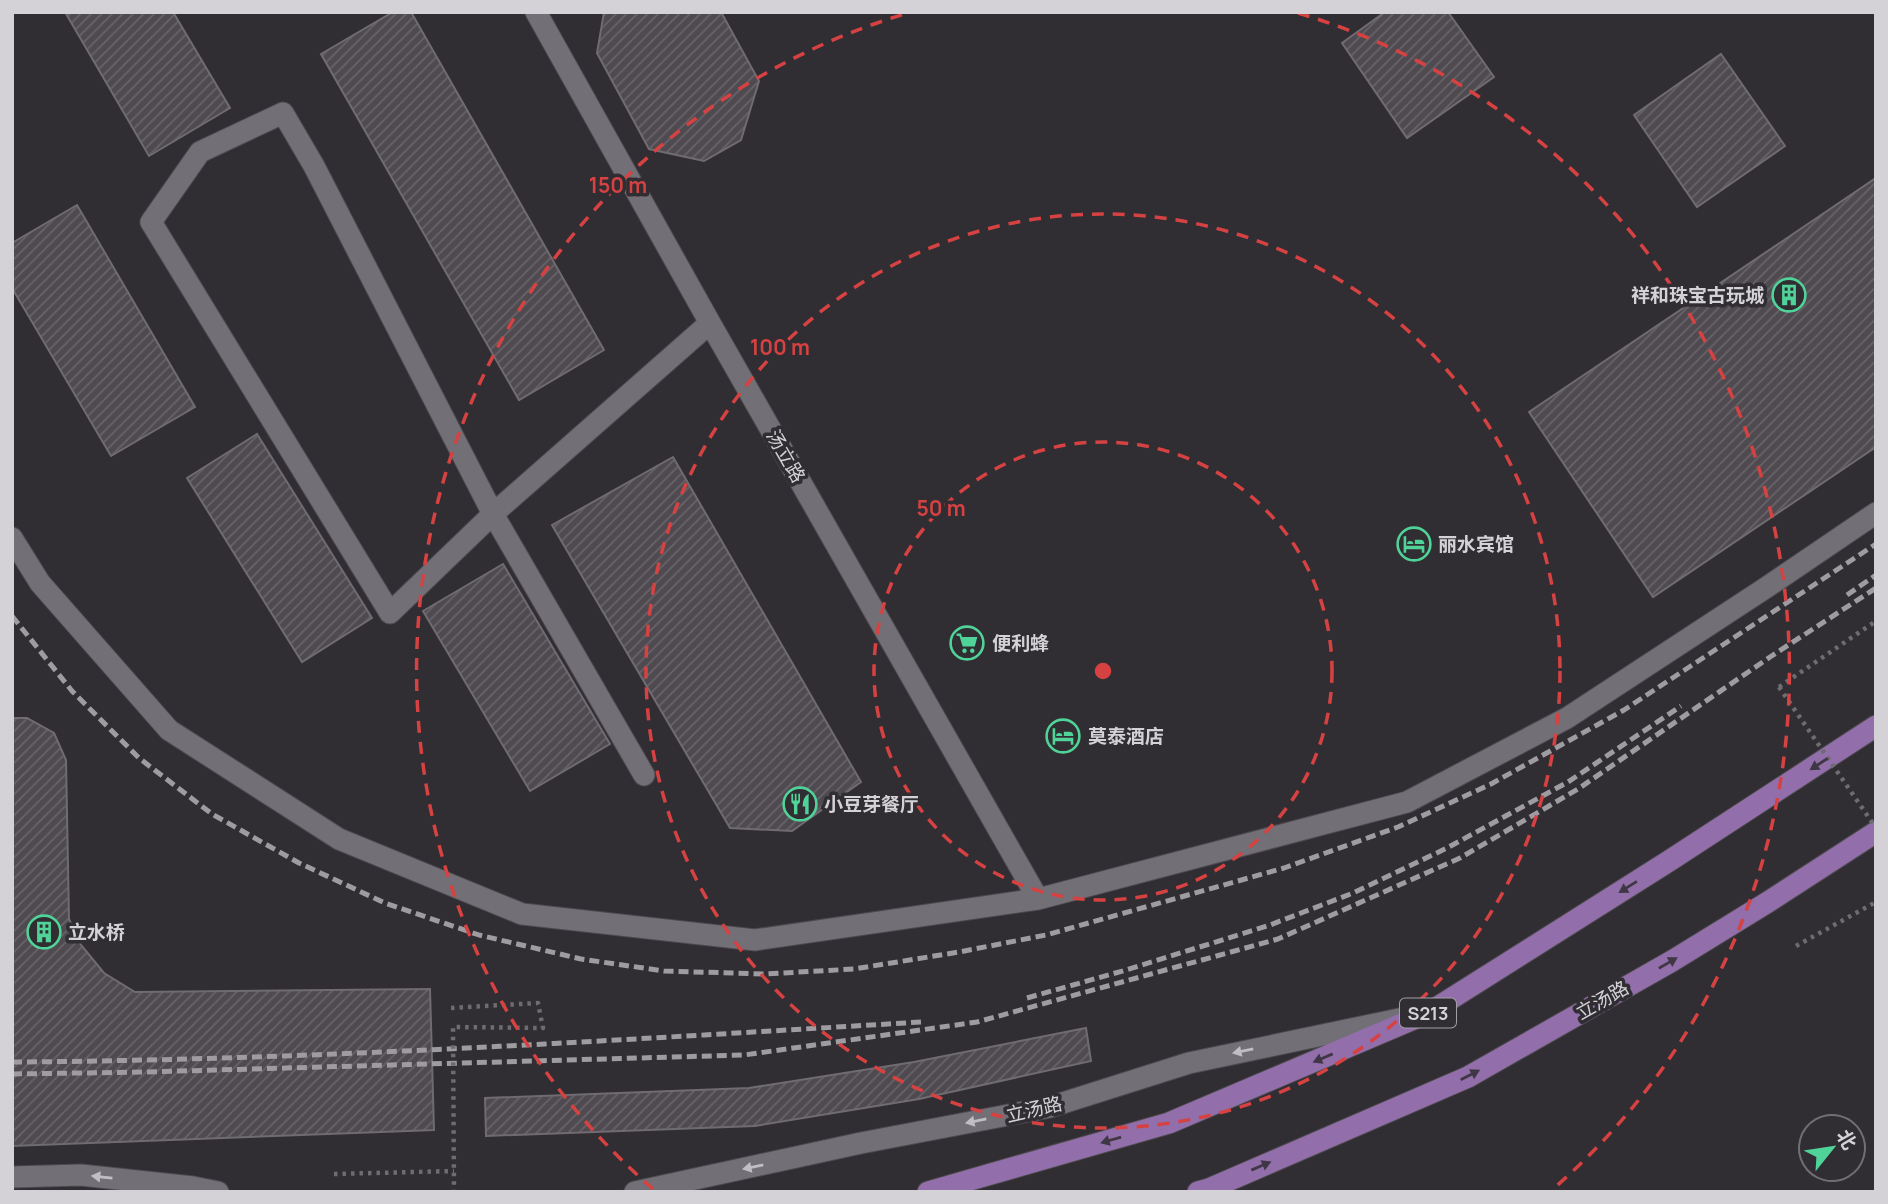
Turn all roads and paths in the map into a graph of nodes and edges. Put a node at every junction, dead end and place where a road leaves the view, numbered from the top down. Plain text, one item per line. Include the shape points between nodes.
1 (536, 12) edge
2 (710, 323) junction
3 (1876, 513) edge
4 (494, 514) junction
5 (12, 538) edge
6 (1876, 621) edge
7 (1876, 726) edge
8 (644, 775) dead end
9 (1876, 830) edge
10 (1038, 899) junction
11 (1876, 902) edge
12 (1796, 946) dead end
13 (451, 1008) dead end
14 (1430, 1012) junction
15 (454, 1171) junction
16 (334, 1174) dead end
17 (12, 1177) edge
18 (1205, 1191) edge
19 (218, 1192) edge
20 (454, 1192) edge
21 (635, 1192) edge
22 (928, 1192) edge

1 - 2 street, 汤立路
2 - 4 street
2 - 10 street, 汤立路
3 - 10 street via 1567,719 1407,802
4 - 4 street via 390,613 151,222 200,152 283,113
4 - 8 street
5 - 10 street via 40,583 169,730 339,839 522,914 755,940
6 - 9 path, bridge via 1779,687
7 -> 14 main road, 立汤路 / S213
18 -> 9 main road, 立汤路 via 1468,1077 1672,961
11 - 12 path
13 - 15 path, bridge via 538,1003 543,1028 453,1027
14 -> 21 street, 立汤路 / S213 via 1189,1063 1050,1107
14 -> 22 main road, 立汤路 / S213 via 1169,1123
15 - 16 path
15 - 20 path, bridge
19 -> 17 street via 81,1175

